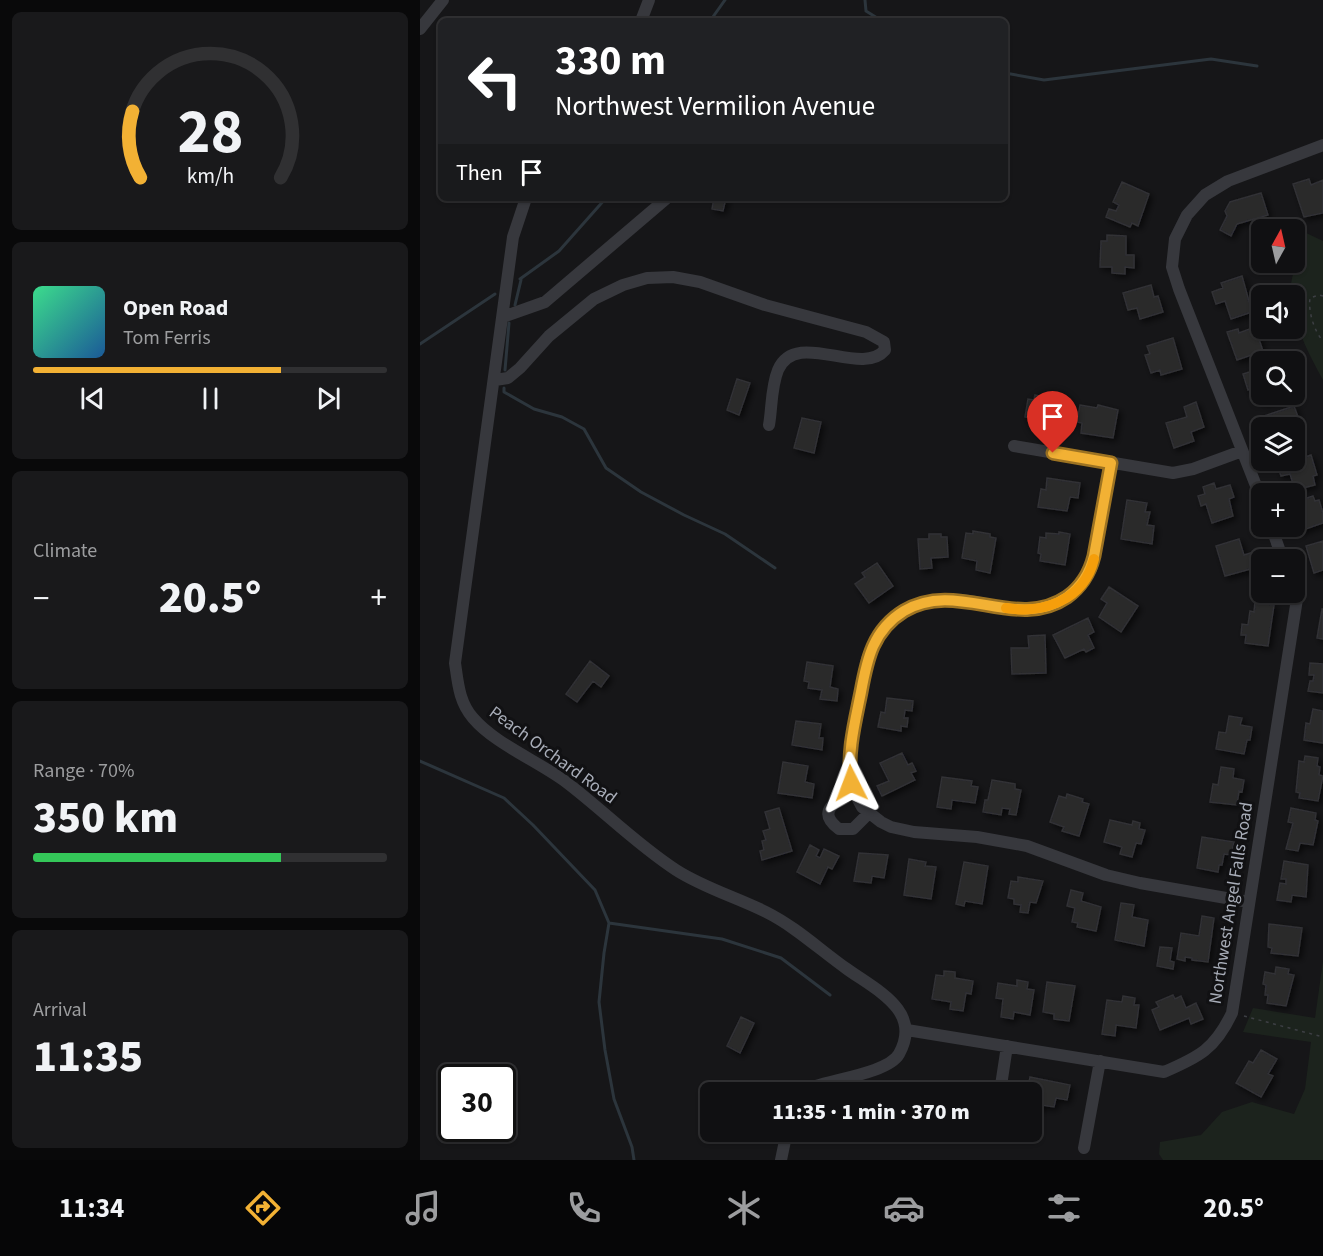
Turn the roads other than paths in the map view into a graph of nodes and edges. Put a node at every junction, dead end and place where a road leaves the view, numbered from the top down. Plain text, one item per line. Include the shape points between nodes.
1 (443, 0) edge
2 (649, 0) edge
3 (642, 18) edge
4 (420, 29) edge
5 (1323, 145) edge
6 (525, 201) edge
7 (663, 201) edge
8 (503, 317) junction
9 (495, 380) junction
10 (768, 425) dead end
11 (1014, 447) dead end
12 (1242, 451) junction
13 (1111, 463) junction
14 (1255, 483) edge
15 (1296, 603) edge
16 (854, 791) junction
17 (869, 813) junction
18 (1250, 902) junction
19 (906, 1030) junction
20 (1007, 1046) junction
21 (1100, 1061) junction
22 (830, 1082) edge
23 (1001, 1082) edge
24 (785, 1142) edge
25 (1084, 1148) dead end
26 (781, 1160) edge

1 - 4 street
2 - 3 street
5 - 12 street via 1228,181 1205,195 1187,215 1175,239 1172,267
6 - 8 street, Peach Orchard Road via 513,237
7 - 8 street via 545,302
8 - 9 street, Peach Orchard Road
9 - 10 street via 508,378 549,336 594,299 647,278 700,282 765,305 866,332 884,342 885,350 868,358 802,353 788,357 775,378
9 - 19 street, Peach Orchard Road via 455,663 459,694 472,717 491,735 568,784 676,870 766,912 820,947 895,1005
11 - 13 street
12 - 13 street via 1173,473
12 - 14 street
13 - 16 street via 1091,568 1073,593 1037,610 937,600 910,608 883,630 867,659 851,749
15 - 18 street, Northwest Angel Falls Road
16 - 17 street
16 - 17 street via 833,803 830,821 839,829 853,829
17 - 18 street via 891,827 1027,846 1106,875
18 - 21 street, Northwest Angel Falls Road via 1232,1013 1222,1034 1195,1059 1164,1072
19 - 20 street, Northwest Angel Falls Road
19 - 22 street via 895,1061
20 - 21 street, Northwest Angel Falls Road
20 - 23 street
21 - 25 street
24 - 26 street

